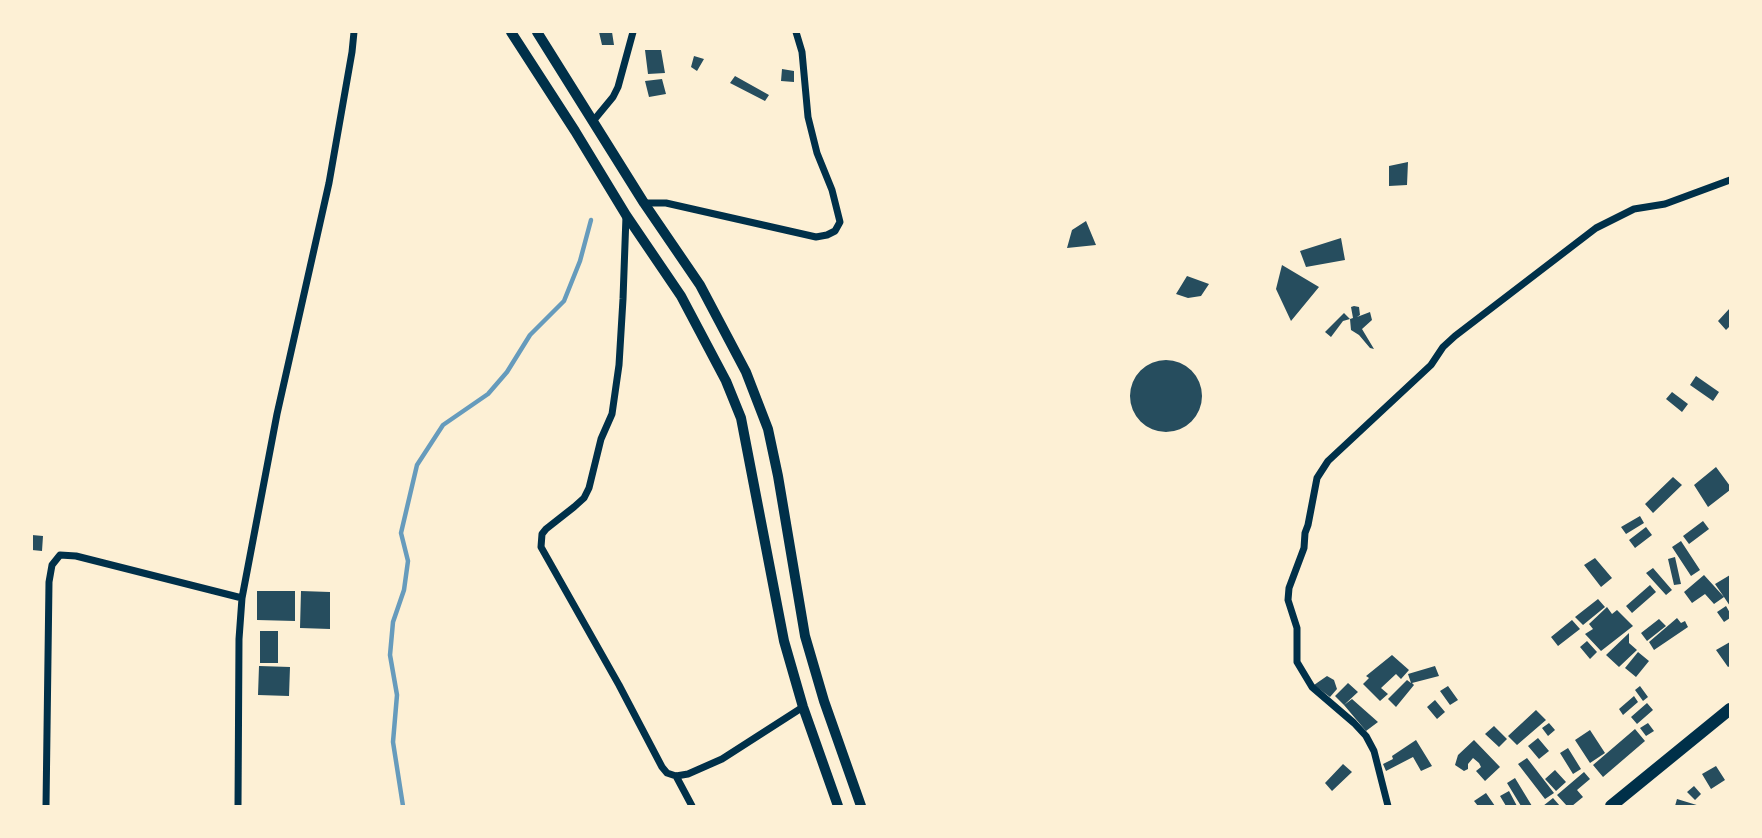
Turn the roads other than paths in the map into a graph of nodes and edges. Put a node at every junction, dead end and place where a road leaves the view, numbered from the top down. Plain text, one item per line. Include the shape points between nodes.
1 (354, 32) edge
2 (511, 32) edge
3 (537, 32) edge
4 (634, 32) edge
5 (796, 32) edge
6 (594, 120) junction
7 (1731, 180) edge
8 (644, 202) junction
9 (626, 215) junction
10 (242, 597) junction
11 (803, 707) junction
12 (1731, 709) edge
13 (676, 776) junction
14 (46, 807) edge
15 (238, 807) edge
16 (692, 807) edge
17 (838, 807) edge
18 (861, 807) edge
19 (1388, 807) edge
20 (1611, 807) edge

1 - 10 street via 329,183
2 - 9 street
3 - 6 street
4 - 6 street via 618,88
5 - 8 street via 808,117 840,222 835,231 816,237
6 - 8 street
7 - 19 street via 1665,204 1634,209 1596,228 1455,335 1431,365 1328,461 1317,478 1304,548 1289,588 1297,628 1297,662 1312,687 1366,736
8 - 18 street via 700,285 762,412 778,476 805,636
9 - 11 street via 681,296 741,418 784,641
9 - 13 street via 624,299 612,414 584,498 546,529 541,547 662,767
10 - 14 street via 61,555 52,565 49,582
10 - 15 street
11 - 13 street via 722,759
11 - 17 street
12 - 20 main road
13 - 16 street

